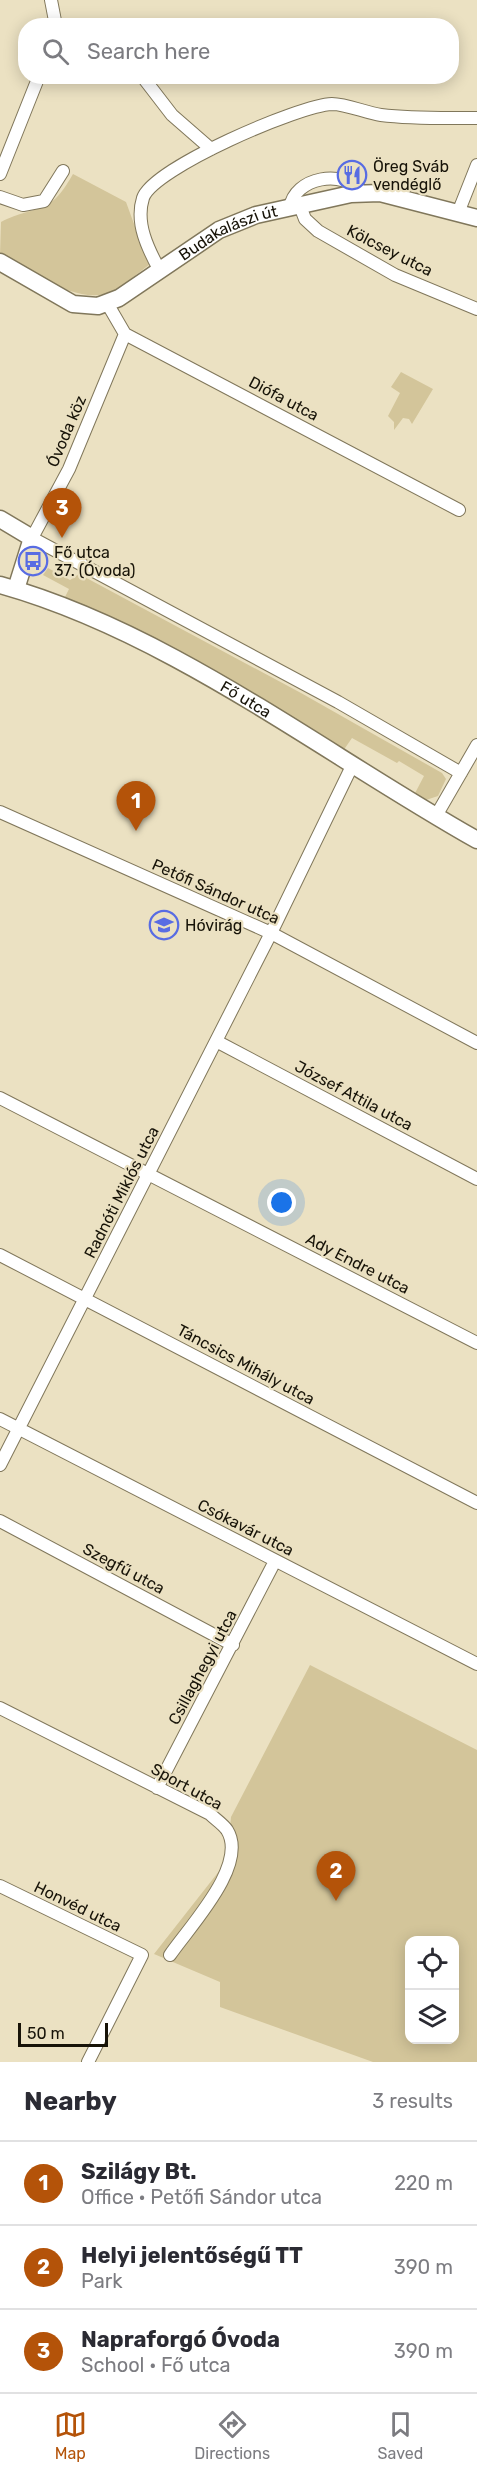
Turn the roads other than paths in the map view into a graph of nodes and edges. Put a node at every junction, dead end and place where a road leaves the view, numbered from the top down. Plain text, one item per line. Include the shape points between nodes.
1 (51, 0) edge
2 (55, 18) edge
3 (36, 84) edge
4 (148, 84) edge
5 (477, 118) edge
6 (211, 149) junction
7 (477, 165) edge
8 (63, 171) dead end
9 (0, 174) edge
10 (0, 197) edge
11 (295, 207) junction
12 (458, 213) junction
13 (477, 218) edge
14 (0, 262) edge
15 (160, 271) junction
16 (107, 303) junction
17 (477, 309) edge
18 (125, 334) junction
19 (459, 510) dead end
20 (0, 519) edge
21 (32, 538) junction
22 (8, 587) edge
23 (477, 745) edge
24 (352, 766) junction
25 (461, 773) junction
26 (0, 812) edge
27 (435, 816) junction
28 (477, 840) edge
29 (271, 933) junction
30 (216, 1041) junction
31 (477, 1043) edge
32 (0, 1098) edge
33 (148, 1174) junction
34 (477, 1179) edge
35 (0, 1255) edge
36 (85, 1298) junction
37 (477, 1343) edge
38 (0, 1419) edge
39 (18, 1428) junction
40 (0, 1465) edge
41 (477, 1503) edge
42 (0, 1521) edge
43 (275, 1561) junction
44 (232, 1645) junction
45 (477, 1664) edge
46 (0, 1708) edge
47 (157, 1788) junction
48 (0, 1886) edge
49 (170, 1954) dead end
50 (88, 2062) edge

1 - 2 street
3 - 9 street
4 - 6 street via 172,115
5 - 6 street via 398,117 333,104 297,112
6 - 15 street via 158,178 144,196 140,221
7 - 12 street
8 - 10 street via 44,201 23,205
11 - 12 street, Budakalászi út via 362,193 399,197
11 - 15 street, Budakalászi út via 240,220
11 - 17 street, Kölcsey utca via 318,231 395,275
12 - 13 street, Budakalászi út
14 - 16 street, Budakalászi út via 73,304 87,307
15 - 16 street, Budakalászi út
16 - 18 street
18 - 19 street, Diófa utca
18 - 21 street, Óvoda köz via 69,469
20 - 21 street
21 - 22 street
21 - 25 street via 338,702
22 - 24 street, Fő utca via 91,619 202,674
23 - 25 street
24 - 27 street, Fő utca
24 - 29 street, Radnóti Miklós utca
25 - 27 street
26 - 29 street, Petőfi Sándor utca
27 - 28 street, Fő utca
29 - 30 street, Radnóti Miklós utca
29 - 31 street, Petőfi Sándor utca
30 - 33 street, Radnóti Miklós utca
30 - 34 street, József Attila utca
32 - 33 street, Ady Endre utca
33 - 36 street, Radnóti Miklós utca
33 - 37 street, Ady Endre utca
35 - 36 street, Táncsics Mihály utca
36 - 39 street, Radnóti Miklós utca
36 - 41 street, Táncsics Mihály utca
38 - 39 street, Csókavár utca
39 - 40 street, Radnóti Miklós utca
39 - 43 street, Csókavár utca
42 - 44 street, Szegfű utca
43 - 44 street, Csillaghegyi utca
43 - 45 street, Csókavár utca
44 - 47 street, Csillaghegyi utca
46 - 47 street, Sport utca
47 - 49 street, Sport utca via 210,1814 228,1831 232,1853 228,1874
48 - 50 street, Honvéd utca via 141,1955

